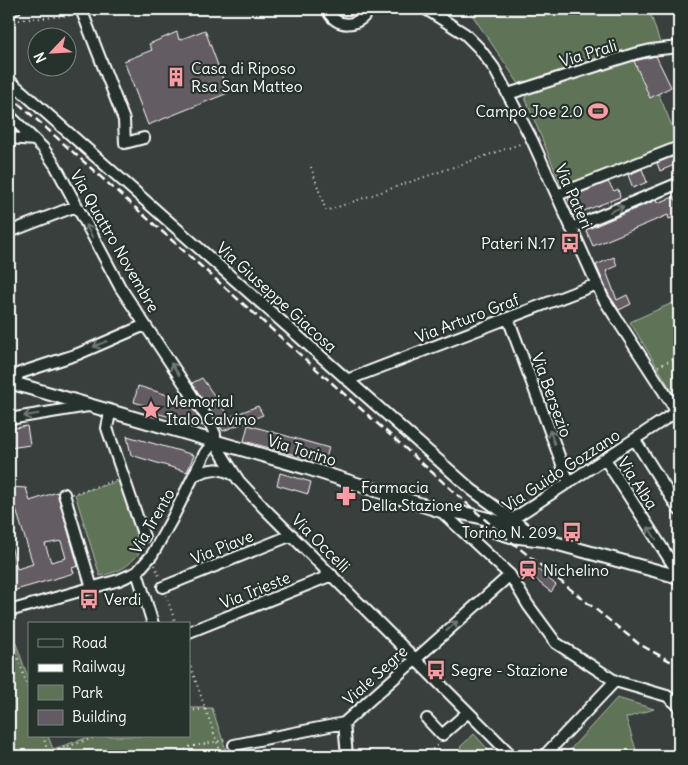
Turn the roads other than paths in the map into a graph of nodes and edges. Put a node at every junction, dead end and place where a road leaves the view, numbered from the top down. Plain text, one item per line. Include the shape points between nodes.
1 (9, 9) edge
2 (15, 9) edge
3 (81, 9) edge
4 (327, 9) edge
5 (370, 9) edge
6 (426, 9) edge
7 (679, 47) edge
8 (9, 80) edge
9 (508, 94) junction
10 (9, 115) edge
11 (9, 138) edge
12 (144, 138) dead end
13 (35, 140) junction
14 (679, 147) edge
15 (679, 183) edge
16 (557, 196) junction
17 (76, 206) junction
18 (572, 228) junction
19 (9, 232) edge
20 (596, 284) junction
21 (508, 318) junction
22 (145, 325) junction
23 (347, 380) junction
24 (11, 383) edge
25 (49, 395) junction
26 (88, 406) junction
27 (49, 412) junction
28 (678, 412) edge
29 (110, 413) junction
30 (9, 419) edge
31 (635, 440) junction
32 (214, 442) junction
33 (605, 459) junction
34 (195, 475) junction
35 (236, 476) junction
36 (569, 482) junction
37 (65, 495) road end
38 (679, 510) edge
39 (441, 511) junction
40 (508, 521) junction
41 (460, 524) junction
42 (292, 535) junction
43 (144, 537) dead end
44 (544, 540) junction
45 (137, 572) junction
46 (679, 574) edge
47 (332, 575) junction
48 (510, 575) junction
49 (679, 578) edge
50 (163, 587) dead end
51 (92, 588) junction
52 (9, 612) edge
53 (152, 622) edge
54 (190, 632) edge
55 (416, 659) junction
56 (615, 681) junction
57 (679, 706) edge
58 (468, 712) junction
59 (427, 719) dead end
60 (344, 723) junction
61 (234, 745) road end
62 (347, 756) edge
63 (512, 756) edge
64 (544, 756) edge

1 - 2 street
3 - 12 street via 124,120 125,143
4 - 5 street via 335,20 346,24 356,22
6 - 9 street, Via Pateri via 465,34 479,48
7 - 9 street, Via Prali via 634,54
8 - 23 street, Via Giuseppe Giacosa
9 - 16 street, Via Pateri
10 - 13 street, Via Quattro Novembre
11 - 13 street
13 - 17 street, Via Quattro Novembre via 55,164
14 - 16 street
18 -> 15 street
16 - 18 street, Via Pateri
17 - 19 street
22 -> 17 street, Via Quattro Novembre via 120,287
18 - 20 street, Via Pateri
20 - 21 street, Via Arturo Graf
20 - 28 street, Via Pateri
21 - 23 street, Via Arturo Graf
36 -> 21 street, Via Bersezio
22 -> 24 street via 78,354 20,373
32 -> 22 street, Via Quattro Novembre via 215,434 209,421
23 - 40 street, Via Giuseppe Giacosa
24 - 25 main road, Via Torino
25 - 26 main road, Via Torino
25 - 27 street
26 - 27 street
26 - 29 main road, Via Torino
27 -> 30 street
28 - 31 street, Via Guido Gozzano
29 - 32 main road, Via Torino
29 - 43 street via 108,428
31 - 33 street, Via Guido Gozzano
31 - 38 street, Via Guido Gozzano
32 - 34 street, Via Trento
32 - 35 street, Via Occelli
32 - 39 main road, Via Torino
33 - 36 street, Via Guido Gozzano
46 -> 33 street, Via Alba
34 - 35 street via 220,468
34 - 45 street, Via Trento via 152,555
35 - 42 street, Via Occelli
36 - 40 street, Via Guido Gozzano
37 - 51 street
39 - 40 main road, Via Torino
39 - 41 main road, Via Torino
40 - 44 main road, Via Torino
41 - 44 main road, Via Torino
41 - 48 street
42 - 47 street, Via Occelli
42 - 50 street, Via Piave
44 - 49 main road, Via Torino
45 - 51 street, Via Trento
45 - 53 street
47 - 54 street, Via Trieste
47 - 55 street, Via Occelli
55 -> 48 street, Viale Segre
48 - 56 street via 556,643
51 - 52 street, Via Trento
55 - 58 street, Via Occelli
55 - 60 street, Viale Segre
56 - 57 street via 667,696
56 - 64 street
58 - 59 street via 442,735
58 - 63 street, Via Occelli
60 - 61 street, Viale Segre
60 - 62 street

